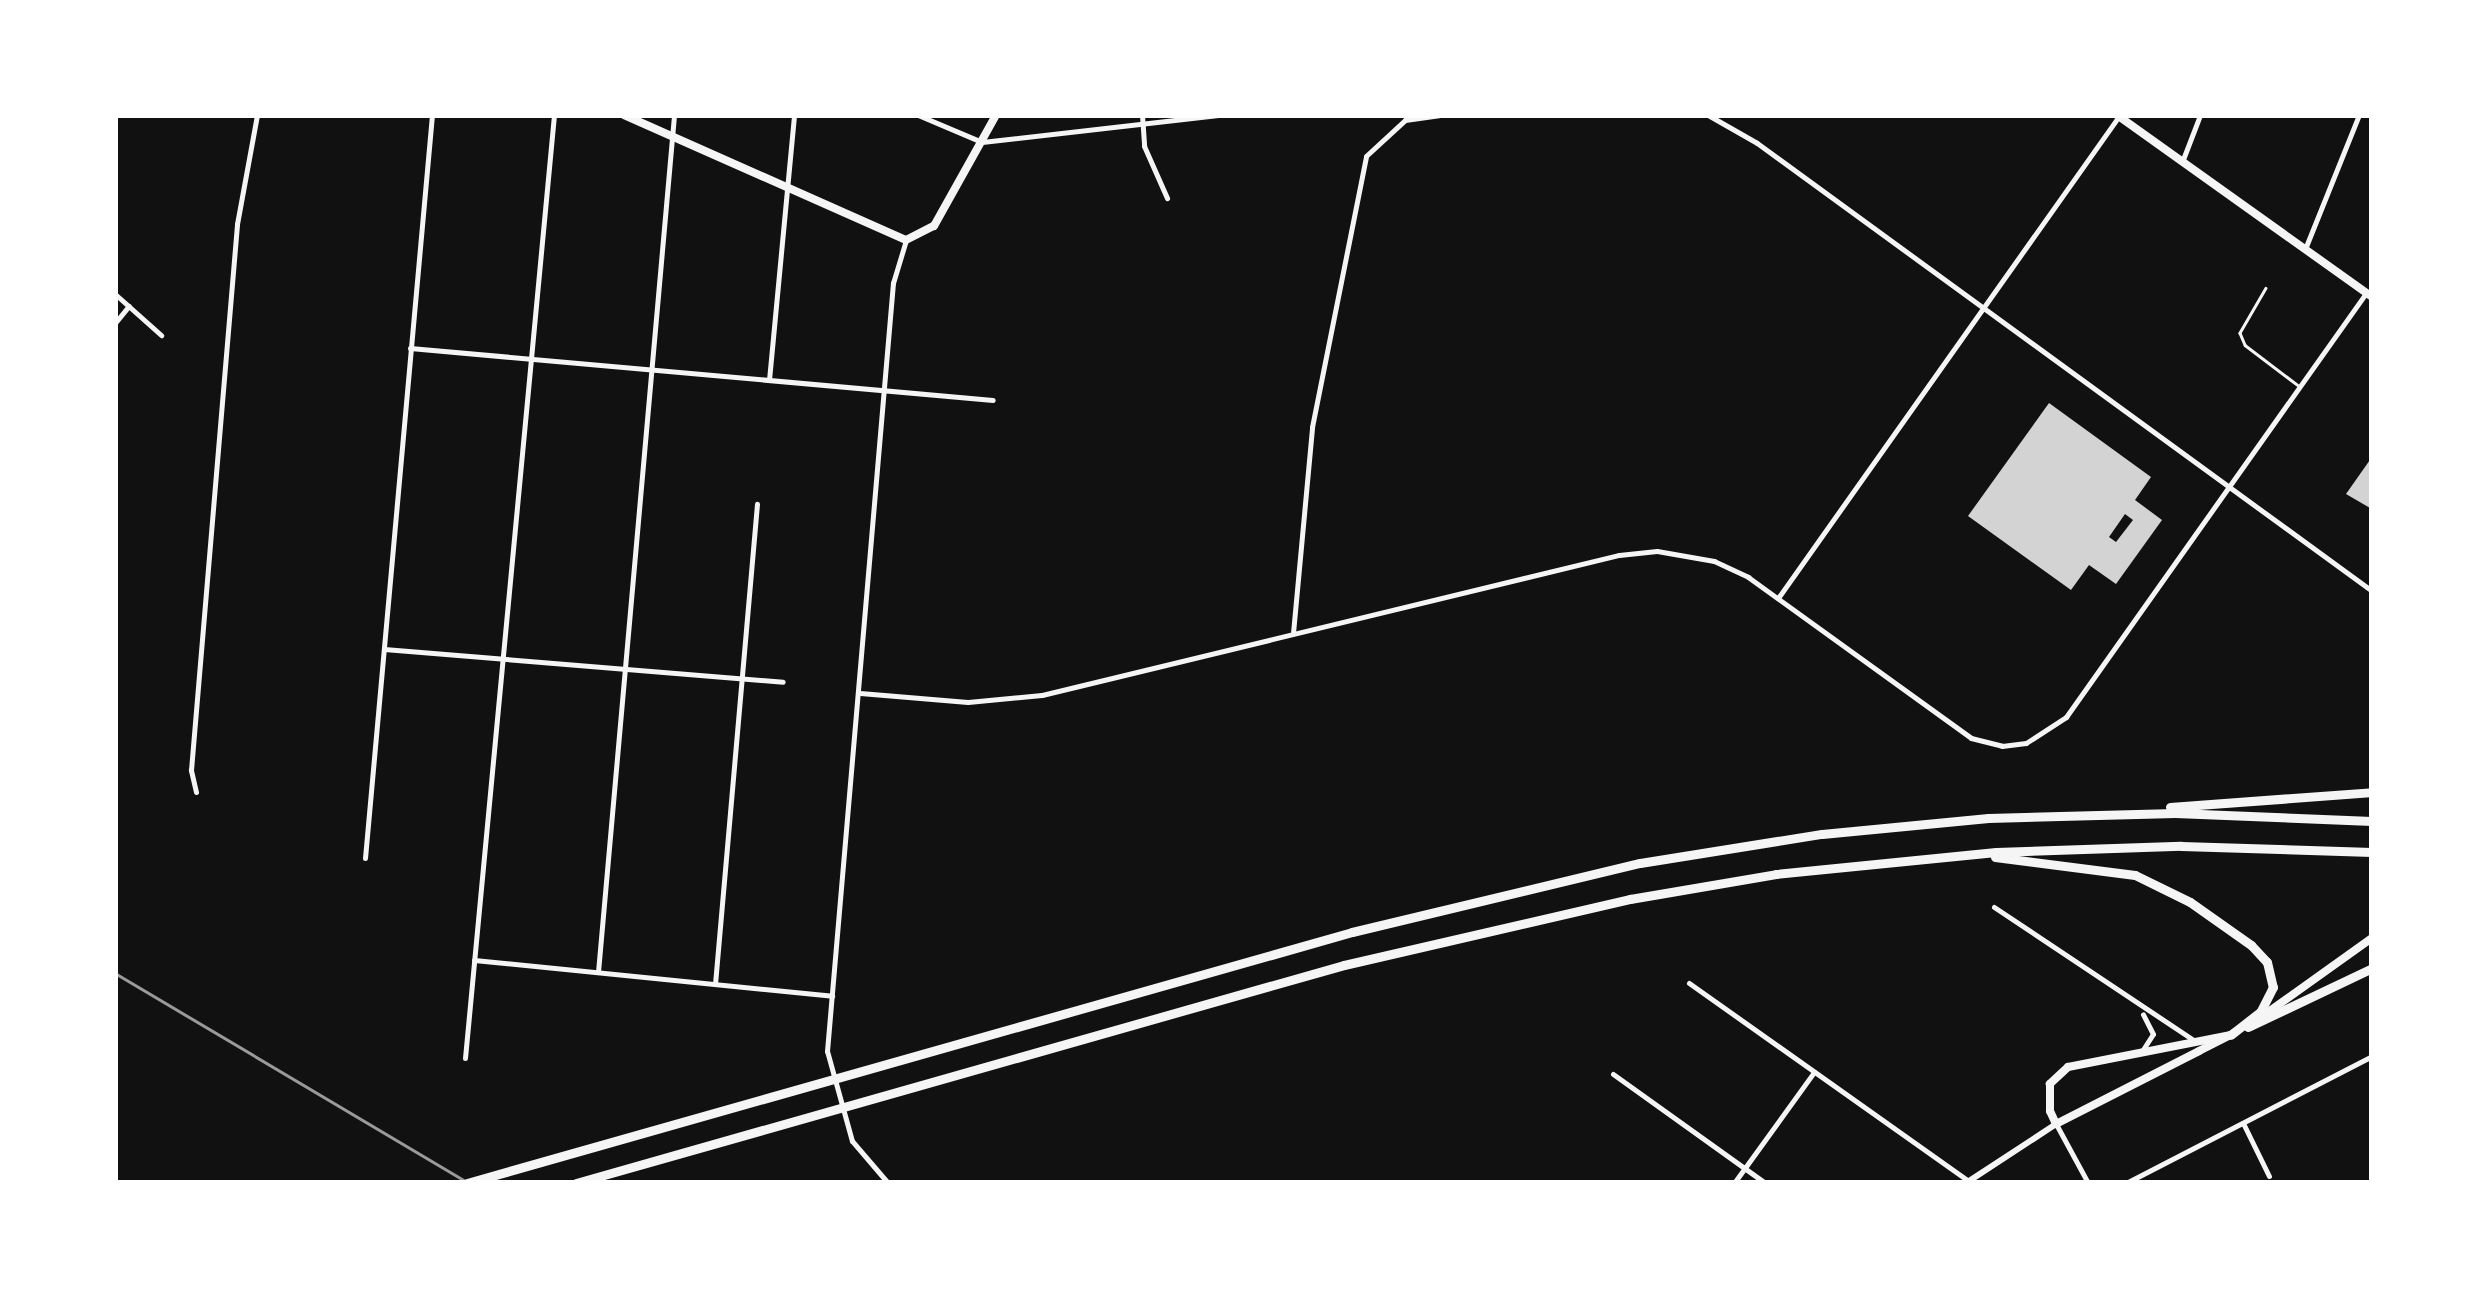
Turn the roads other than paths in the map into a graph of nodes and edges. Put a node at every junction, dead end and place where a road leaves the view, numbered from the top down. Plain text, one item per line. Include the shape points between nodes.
1 (256, 115) edge
2 (432, 115) edge
3 (554, 115) edge
4 (624, 115) edge
5 (674, 115) edge
6 (794, 115) edge
7 (918, 115) edge
8 (996, 115) edge
9 (1142, 115) edge
10 (1220, 115) edge
11 (1439, 115) edge
12 (1708, 115) edge
13 (2200, 115) edge
14 (2359, 115) edge
15 (2118, 116) edge
16 (1142, 125) junction
17 (672, 135) junction
18 (981, 142) junction
19 (2182, 162) junction
20 (786, 188) junction
21 (1167, 198) dead end
22 (906, 240) junction
23 (2304, 249) junction
24 (2266, 288) dead end
25 (115, 294) edge
26 (2369, 296) edge
27 (129, 306) junction
28 (1984, 308) junction
29 (115, 323) edge
30 (161, 334) dead end
31 (410, 348) junction
32 (531, 358) junction
33 (652, 369) junction
34 (769, 380) junction
35 (2300, 387) junction
36 (886, 390) junction
37 (993, 400) dead end
38 (2228, 489) junction
39 (757, 504) dead end
40 (2372, 591) edge
41 (1778, 598) junction
42 (1293, 633) junction
43 (384, 649) junction
44 (503, 659) junction
45 (625, 669) junction
46 (742, 679) junction
47 (783, 682) dead end
48 (860, 693) junction
49 (196, 792) dead end
50 (2372, 793) edge
51 (2062, 814) junction
52 (2372, 821) edge
53 (2372, 852) edge
54 (366, 858) dead end
55 (1922, 858) junction
56 (1994, 907) dead end
57 (2372, 938) edge
58 (474, 960) junction
59 (2372, 968) edge
60 (598, 972) junction
61 (1689, 983) dead end
62 (716, 984) junction
63 (832, 996) junction
64 (2138, 1008) junction
65 (2232, 1034) junction
66 (2199, 1042) junction
67 (2138, 1053) junction
68 (2372, 1056) edge
69 (465, 1058) dead end
70 (1814, 1072) junction
71 (1613, 1074) dead end
72 (2243, 1123) junction
73 (2056, 1124) junction
74 (1744, 1168) junction
75 (2269, 1176) dead end
76 (1968, 1182) edge
77 (467, 1183) edge
78 (576, 1183) edge
79 (888, 1183) edge
80 (1734, 1183) edge
81 (1765, 1183) edge
82 (2088, 1183) edge
83 (2126, 1183) edge

1 - 49 street via 234,261 191,770
2 - 31 street
3 - 32 street
4 - 17 main road
5 - 17 street
6 - 20 street
7 - 18 street
8 - 18 main road
9 - 16 street
10 - 16 street
11 - 42 street via 1406,120 1366,156 1312,427
12 - 28 street
13 - 19 street
14 - 23 street
15 - 19 main road
15 - 28 street
16 - 18 street
16 - 21 street
17 - 20 main road
17 - 33 street
18 - 22 main road via 934,226
19 - 23 main road
20 - 22 main road
20 - 34 street
22 - 36 street
23 - 26 main road
24 - 35 lane via 2240,333 2245,345
25 - 27 street
26 - 35 street
27 - 29 street
27 - 30 street
28 - 38 street
28 - 41 street
31 - 32 street
31 - 43 street
32 - 33 street
32 - 44 street
33 - 34 street
33 - 45 street
34 - 36 street
35 - 38 street
36 - 37 street
36 - 48 street
38 - 40 street
38 - 41 street via 2066,717 2026,743 2002,746 1971,738
39 - 46 street
41 - 42 street via 1714,561 1638,552
42 - 48 street via 1025,698 968,702
43 - 44 street
43 - 54 street
44 - 45 street
44 - 58 street
45 - 46 street
45 - 60 street
46 - 47 street
46 - 62 street
48 - 63 street
50 - 51 highway
51 - 52 highway
51 - 77 highway via 1822,834 1566,878 1352,932
53 - 55 highway via 2162,846
55 - 65 highway via 2072,862 2124,871 2170,890 2251,945 2271,969 2266,1006
55 - 78 highway via 1703,886 1487,929
56 - 64 street
57 - 65 main road
58 - 60 street
58 - 69 street
59 - 65 highway
60 - 62 street
61 - 70 street
62 - 63 street
63 - 79 street via 828,1058 846,1126 858,1153
64 - 66 street
64 - 67 street via 2153,1034
65 - 66 main road
65 - 73 main road
66 - 67 main road
67 - 73 main road via 2058,1073 2047,1100
68 - 72 street
70 - 74 street
70 - 76 street
71 - 74 street
72 - 75 street
72 - 83 street
73 - 76 street
73 - 82 street
74 - 80 street
74 - 81 street

